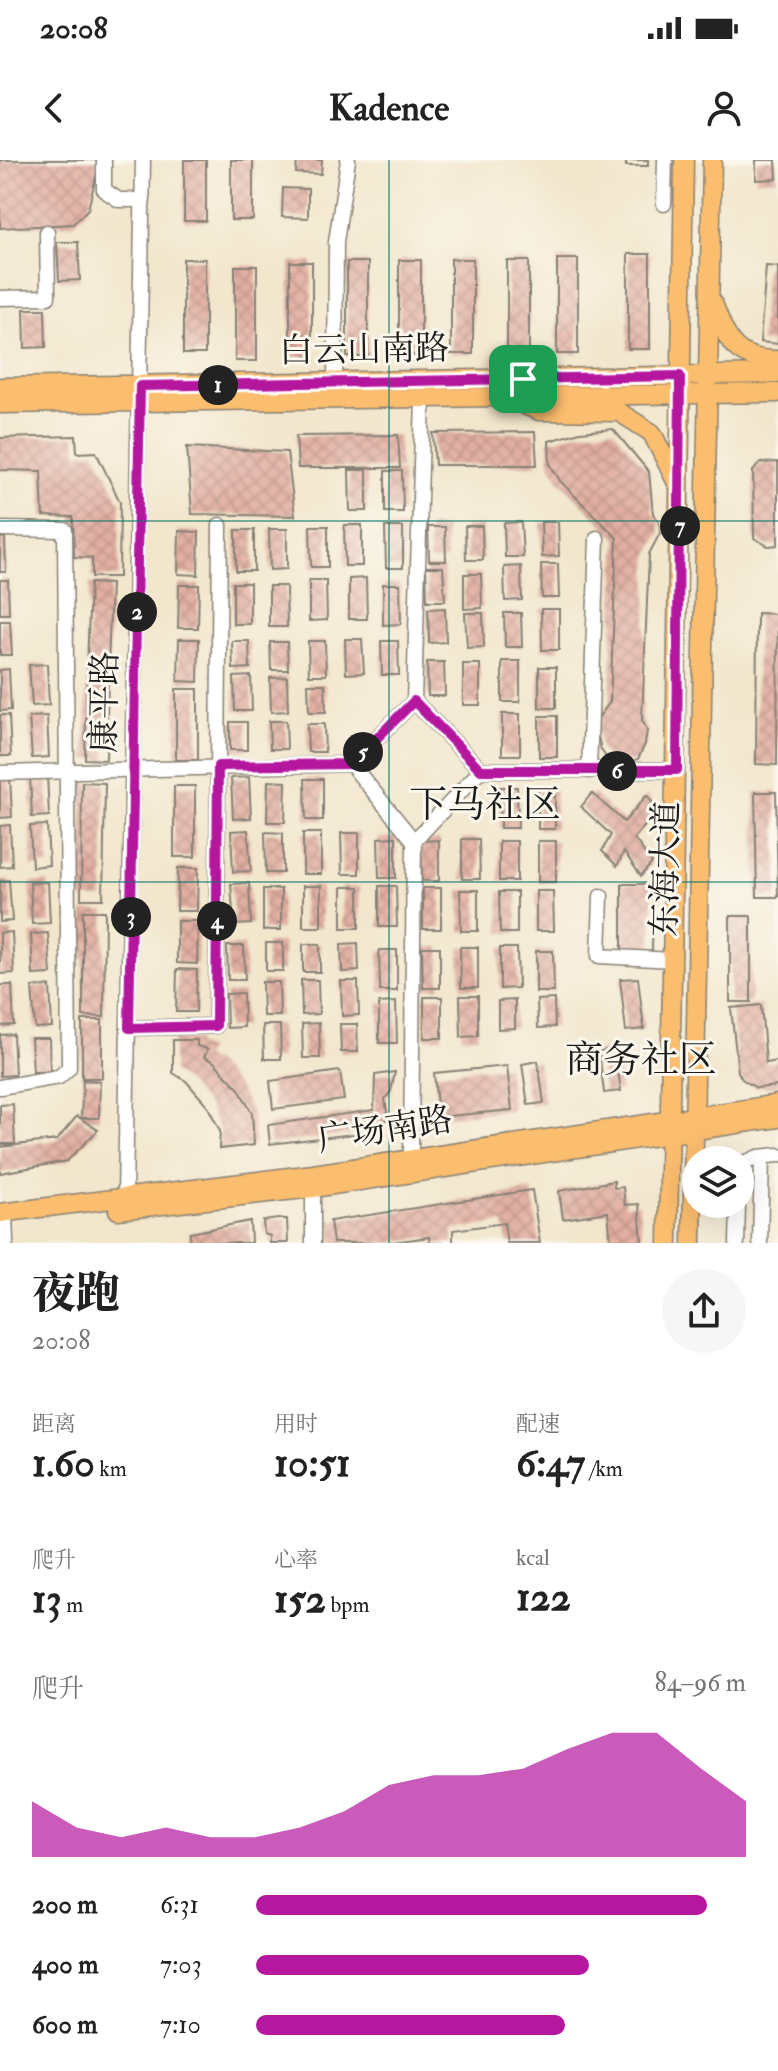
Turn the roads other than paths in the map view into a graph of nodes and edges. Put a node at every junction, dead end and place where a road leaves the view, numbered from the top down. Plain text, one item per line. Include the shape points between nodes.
1 (104, 160) edge
2 (143, 160) edge
3 (348, 160) edge
4 (665, 160) edge
5 (684, 160) edge
6 (712, 160) edge
7 (143, 200) junction
8 (664, 204) dead end
9 (47, 232) dead end
10 (709, 293) junction
11 (0, 298) edge
12 (778, 360) edge
13 (709, 374) junction
14 (778, 374) edge
15 (335, 383) junction
16 (680, 385) junction
17 (0, 387) edge
18 (778, 393) edge
19 (708, 394) junction
20 (140, 395) junction
21 (504, 397) junction
22 (423, 399) junction
23 (0, 404) edge
24 (680, 488) junction
25 (220, 525) dead end
26 (0, 529) edge
27 (597, 538) dead end
28 (414, 701) junction
29 (351, 764) junction
30 (218, 766) junction
31 (134, 768) junction
32 (67, 769) junction
33 (481, 770) junction
34 (677, 770) junction
35 (589, 771) junction
36 (0, 773) edge
37 (414, 841) junction
38 (601, 896) dead end
39 (673, 960) junction
40 (129, 1028) junction
41 (0, 1087) edge
42 (778, 1104) edge
43 (778, 1118) edge
44 (693, 1123) junction
45 (670, 1127) junction
46 (778, 1155) edge
47 (762, 1157) junction
48 (411, 1158) junction
49 (754, 1160) edge
50 (313, 1181) junction
51 (125, 1197) junction
52 (3, 1218) edge
53 (738, 1218) edge
54 (6, 1243) edge
55 (313, 1243) edge
56 (668, 1243) edge
57 (692, 1243) edge
58 (737, 1243) edge
59 (760, 1243) edge

1 - 7 street via 104,190 119,200
2 - 7 street, 康平路
3 - 15 street via 336,242
4 - 8 street
5 - 16 main road, 东海大道
6 - 10 main road, 东海大道
7 - 20 street, 康平路
9 - 11 street via 48,297
10 - 12 main road via 728,342 757,360
10 - 13 main road, 东海大道
13 - 14 main road, 白云山南路
13 - 16 main road, 白云山南路
13 - 19 main road, 东海大道
15 - 16 main road, 白云山南路
15 - 20 main road, 白云山南路
16 - 19 main road, 白云山南路
16 - 21 main road, 白云山南路
16 - 24 main road, 东海大道
17 - 20 main road, 白云山南路
18 - 19 main road, 白云山南路
19 - 44 main road, 东海大道
20 - 22 main road, 白云山南路
20 - 23 main road, 白云山南路
20 - 31 street, 康平路
21 - 22 main road, 白云山南路
21 - 24 main road via 539,411 619,412 652,433
22 - 28 street
24 - 34 main road, 东海大道
25 - 30 street
26 - 32 street via 65,530
27 - 35 street
28 - 29 street
28 - 33 street
29 - 30 street
29 - 37 street
30 - 31 street
30 - 40 street via 216,1026
31 - 32 street
31 - 40 street, 康平路
32 - 36 street
32 - 41 street via 69,1068 59,1077
33 - 35 street
33 - 37 street
34 - 35 street
34 - 39 main road, 东海大道
37 - 48 street
38 - 39 street via 599,956
39 - 45 main road, 东海大道
40 - 51 street, 康平路
42 - 44 main road, 广场南路
43 - 44 main road, 广场南路
44 - 45 main road, 广场南路
44 - 57 main road, 东海大道
45 - 48 main road, 广场南路
45 - 50 main road, 广场南路
45 - 56 main road, 东海大道
46 - 47 street
47 - 49 street
47 - 59 street
48 - 50 main road, 广场南路
50 - 51 main road, 广场南路
50 - 52 main road, 广场南路
50 - 55 street
51 - 52 main road, 广场南路
52 - 54 street
53 - 58 street

